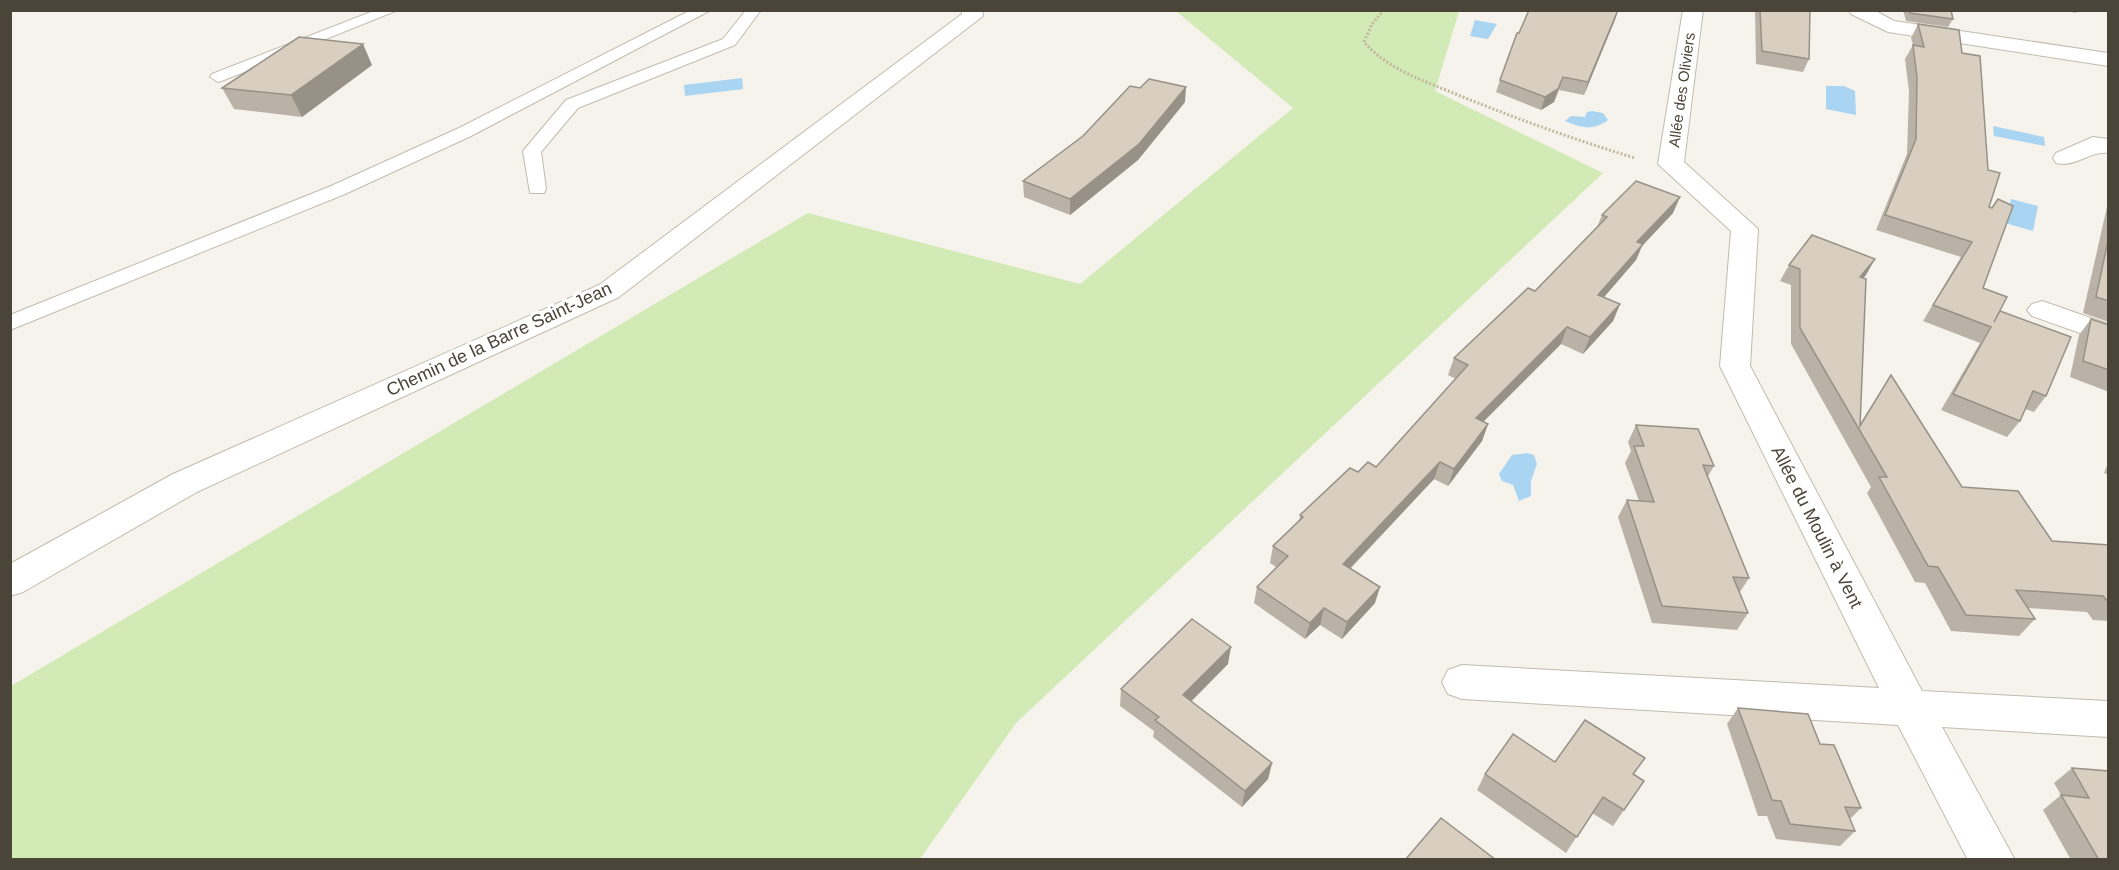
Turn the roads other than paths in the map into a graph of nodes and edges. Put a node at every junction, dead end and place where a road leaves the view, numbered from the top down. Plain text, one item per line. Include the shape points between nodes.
1 (391, 10) edge
2 (704, 10) edge
3 (754, 10) edge
4 (972, 10) edge
5 (1693, 10) edge
6 (1858, 10) edge
7 (2109, 60) edge
8 (218, 76) dead end
9 (2109, 146) edge
10 (2065, 158) dead end
11 (537, 189) dead end
12 (1701, 192) joint
13 (2042, 310) dead end
14 (10, 323) edge
15 (2109, 333) edge
16 (10, 582) edge
17 (1462, 682) dead end
18 (1911, 710) junction
19 (2109, 719) edge
20 (1992, 860) edge

1 - 8 lane
2 - 14 lane via 465,132 338,190
3 - 11 lane via 729,42 572,104 532,150
4 - 16 street, Chemin de la Barre Saint-Jean via 973,16 609,291 185,483
5 - 12 street, Allée des Oliviers via 1671,164
6 - 7 street via 1888,26
9 - 10 street via 2092,144
12 - 18 street, Allée du Moulin à Vent via 1745,229 1735,366
13 - 15 street
17 - 18 street
18 - 19 street
18 - 20 street, Allée du Moulin à Vent

